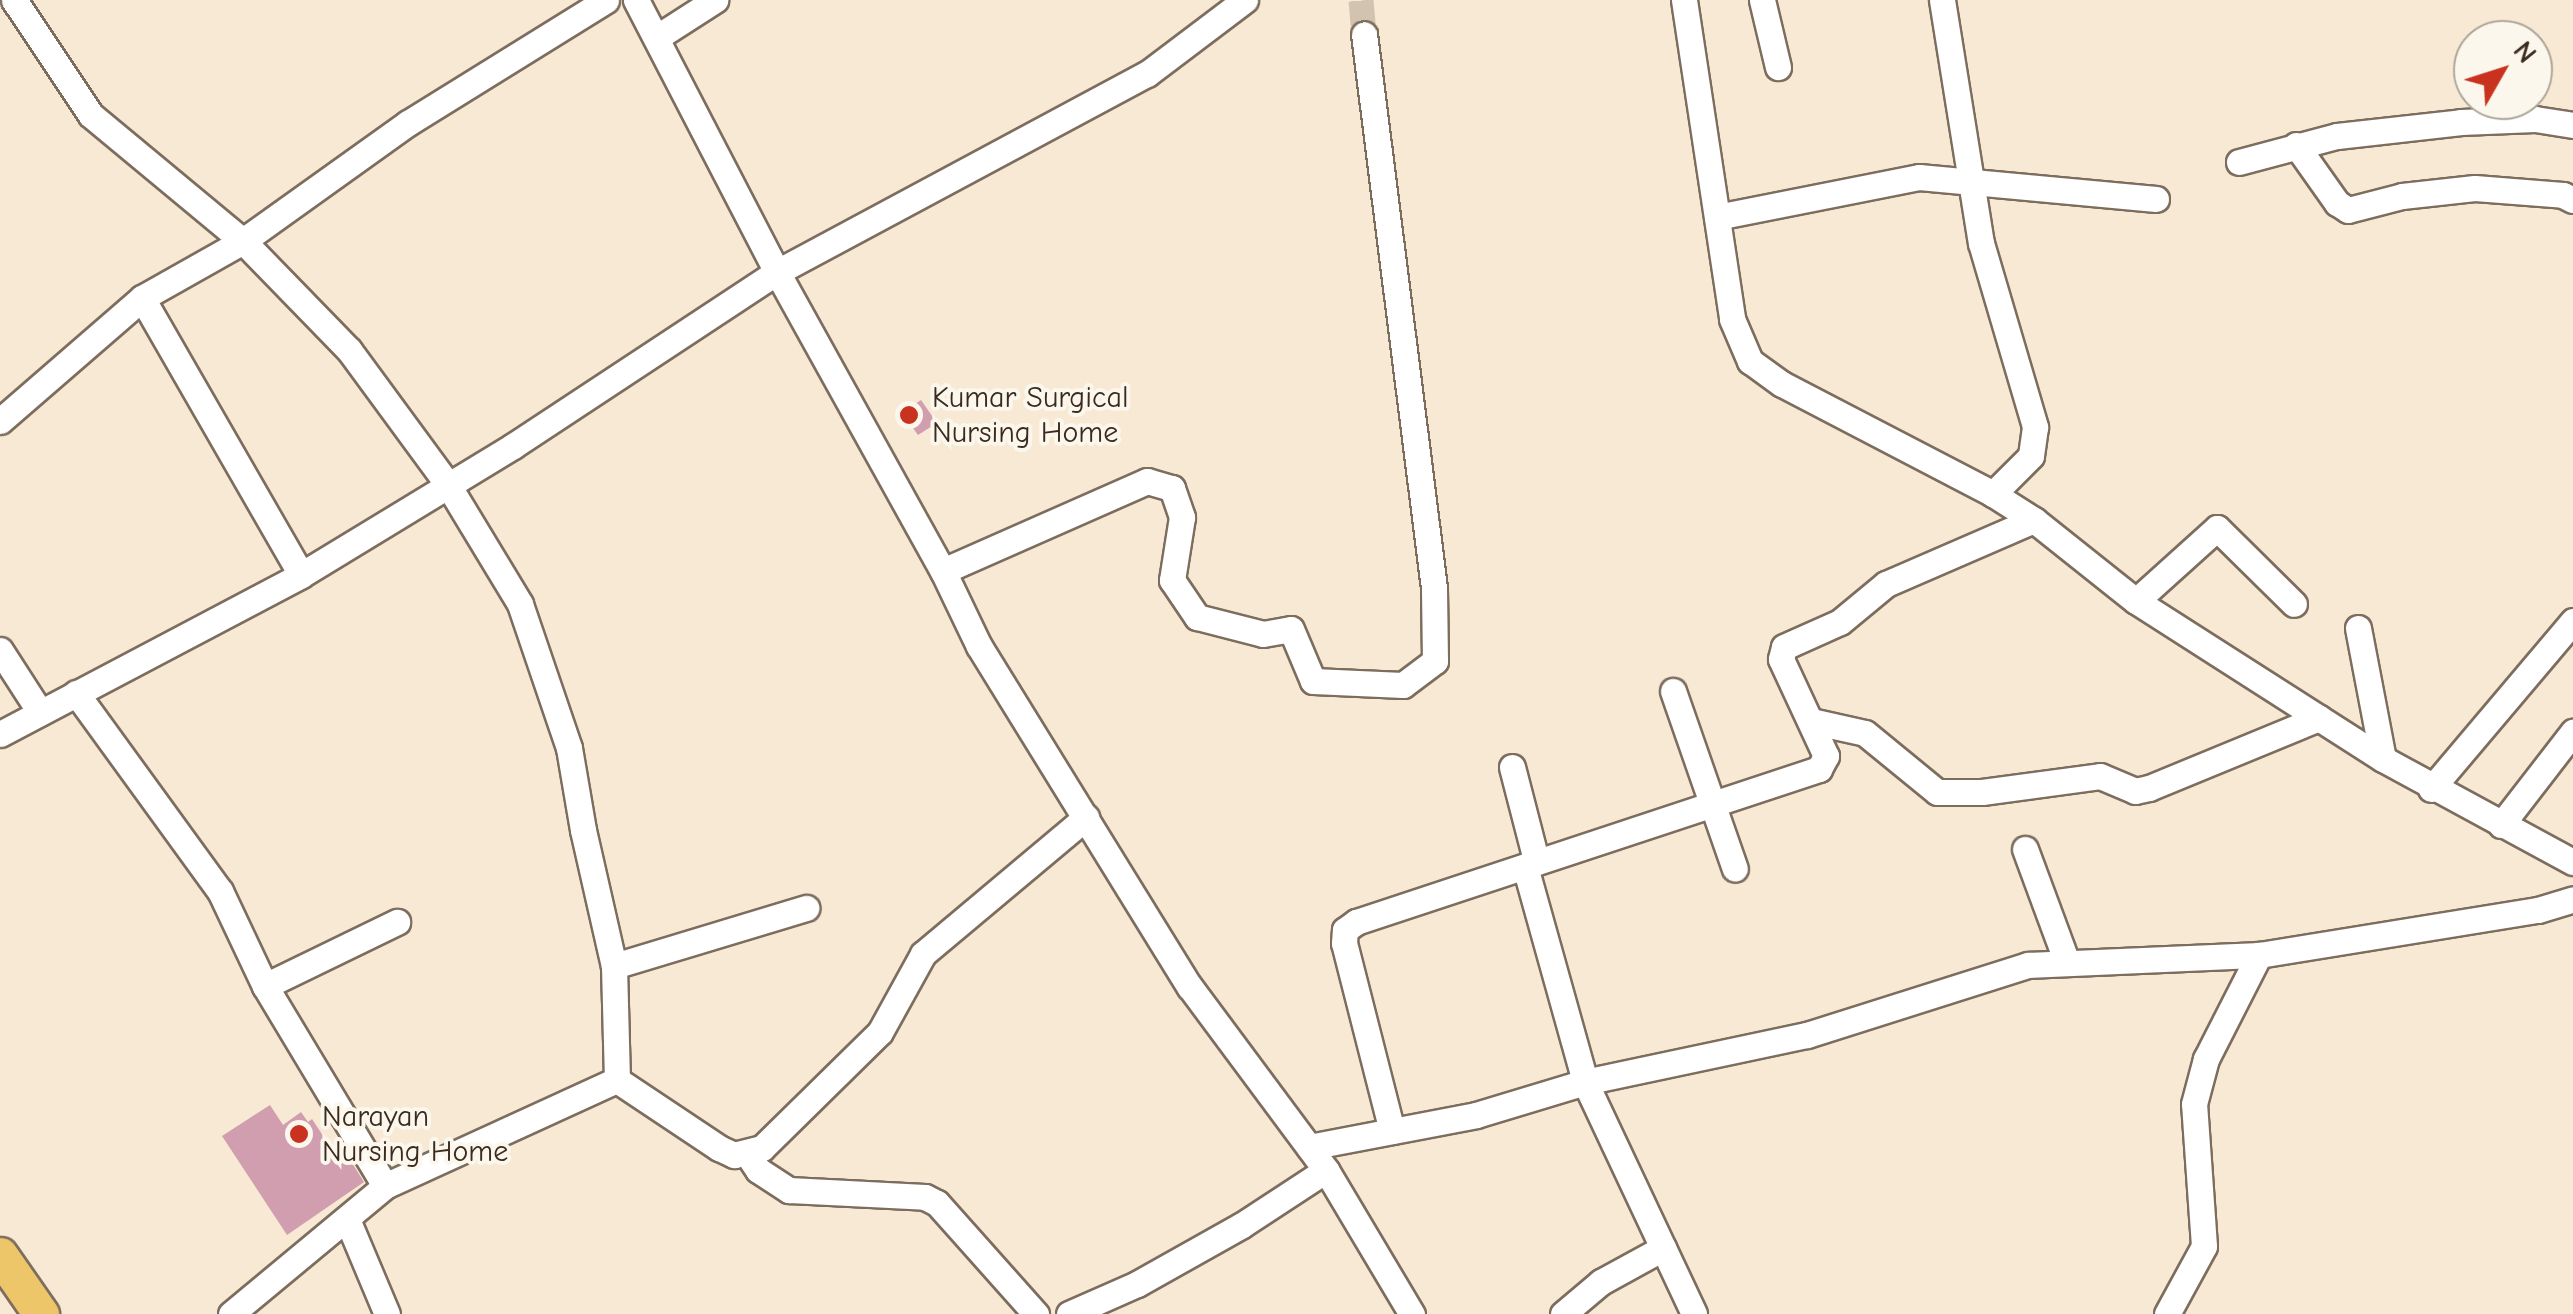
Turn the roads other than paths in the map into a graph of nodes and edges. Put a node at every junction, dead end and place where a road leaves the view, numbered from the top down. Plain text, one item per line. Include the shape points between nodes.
1 (14, 0) edge
2 (606, 0) edge
3 (636, 0) edge
4 (715, 0) edge
5 (1245, 0) edge
6 (1684, 0) edge
7 (1762, 0) edge
8 (1942, 0) edge
9 (1364, 34) tunnel mouth
10 (659, 36) junction
11 (1778, 67) dead end
12 (2573, 124) edge
13 (2296, 145) junction
14 (2239, 162) dead end
15 (1967, 180) junction
16 (2156, 198) dead end
17 (2573, 200) edge
18 (1717, 216) junction
19 (243, 241) junction
20 (776, 272) junction
21 (142, 298) junction
22 (0, 421) edge
23 (448, 485) junction
24 (1993, 494) junction
25 (2034, 520) junction
26 (942, 571) junction
27 (301, 575) junction
28 (2136, 601) junction
29 (2294, 604) dead end
30 (2573, 621) edge
31 (2358, 628) dead end
32 (0, 650) edge
33 (1673, 692) dead end
34 (76, 693) junction
35 (40, 712) junction
36 (2319, 718) junction
37 (1811, 721) junction
38 (2573, 732) edge
39 (0, 734) edge
40 (2383, 760) junction
41 (1512, 767) dead end
42 (2431, 789) junction
43 (1713, 806) junction
44 (1086, 817) junction
45 (2501, 825) junction
46 (2025, 849) dead end
47 (2573, 862) edge
48 (1734, 869) dead end
49 (1526, 870) junction
50 (2573, 899) edge
51 (806, 908) dead end
52 (397, 922) dead end
53 (2259, 955) junction
54 (2066, 960) junction
55 (614, 966) junction
56 (266, 986) junction
57 (617, 1080) junction
58 (1585, 1082) junction
59 (1392, 1131) junction
60 (1310, 1147) junction
61 (748, 1155) junction
62 (1326, 1170) junction
63 (385, 1186) junction
64 (348, 1219) junction
65 (1663, 1248) junction
66 (0, 1256) edge
67 (41, 1314) edge
68 (231, 1314) edge
69 (388, 1314) edge
70 (1036, 1314) edge
71 (1074, 1314) edge
72 (1412, 1314) edge
73 (1563, 1314) edge
74 (1694, 1314) edge
75 (2167, 1314) edge

1 - 19 street via 91,115
2 - 19 street via 408,123
3 - 10 street
4 - 10 street
5 - 20 street via 1147,74
6 - 18 street
7 - 11 street
8 - 15 street
9 - 26 street via 1434,588 1435,661 1403,685 1313,681 1291,629 1263,634 1198,617 1172,580 1182,517 1172,488 1147,480
10 - 20 street
12 - 13 street via 2461,122
13 - 14 street
13 - 17 street via 2348,210 2475,188
15 - 16 street
15 - 18 street via 1904,178
15 - 24 street via 2035,428 2032,456
18 - 24 street via 1732,319 1750,362
19 - 21 street
19 - 23 street via 349,350
20 - 23 street
20 - 26 street
21 - 22 street
21 - 27 street
23 - 27 street
23 - 55 street via 520,604 541,660 569,748
24 - 25 street
25 - 28 street
25 - 37 street via 1886,584 1840,622 1784,647 1781,659
26 - 44 street via 979,646
27 - 34 street
28 - 29 street via 2218,528
28 - 36 street
30 - 42 street
31 - 40 street
32 - 35 street
33 - 43 street
34 - 35 street
34 - 56 street via 220,890
35 - 39 street
36 - 37 street via 2149,788 2135,791 2100,776 1982,792 1937,792 1865,734
36 - 40 street
37 - 43 street via 1826,756 1819,769
38 - 45 street
40 - 42 street
41 - 49 street via 1535,856
42 - 45 street
43 - 48 street
43 - 49 street
44 - 60 street via 1190,987
44 - 61 street via 922,954 880,1032
45 - 47 street
46 - 54 street
49 - 58 street
49 - 59 street via 1345,930
50 - 53 street
51 - 55 street
52 - 56 street
53 - 54 street
53 - 75 street via 2206,1058 2194,1104 2204,1246
54 - 58 street via 1807,1035
55 - 57 street
56 - 63 street
57 - 61 street via 719,1148
57 - 63 street
58 - 59 street via 1476,1115
58 - 65 street
59 - 60 street
60 - 62 street
61 - 70 street via 789,1190 937,1203
62 - 71 street via 1242,1225
62 - 72 street
63 - 64 street
64 - 68 street
64 - 69 street
65 - 73 street via 1601,1282
65 - 74 street
66 - 67 highway

